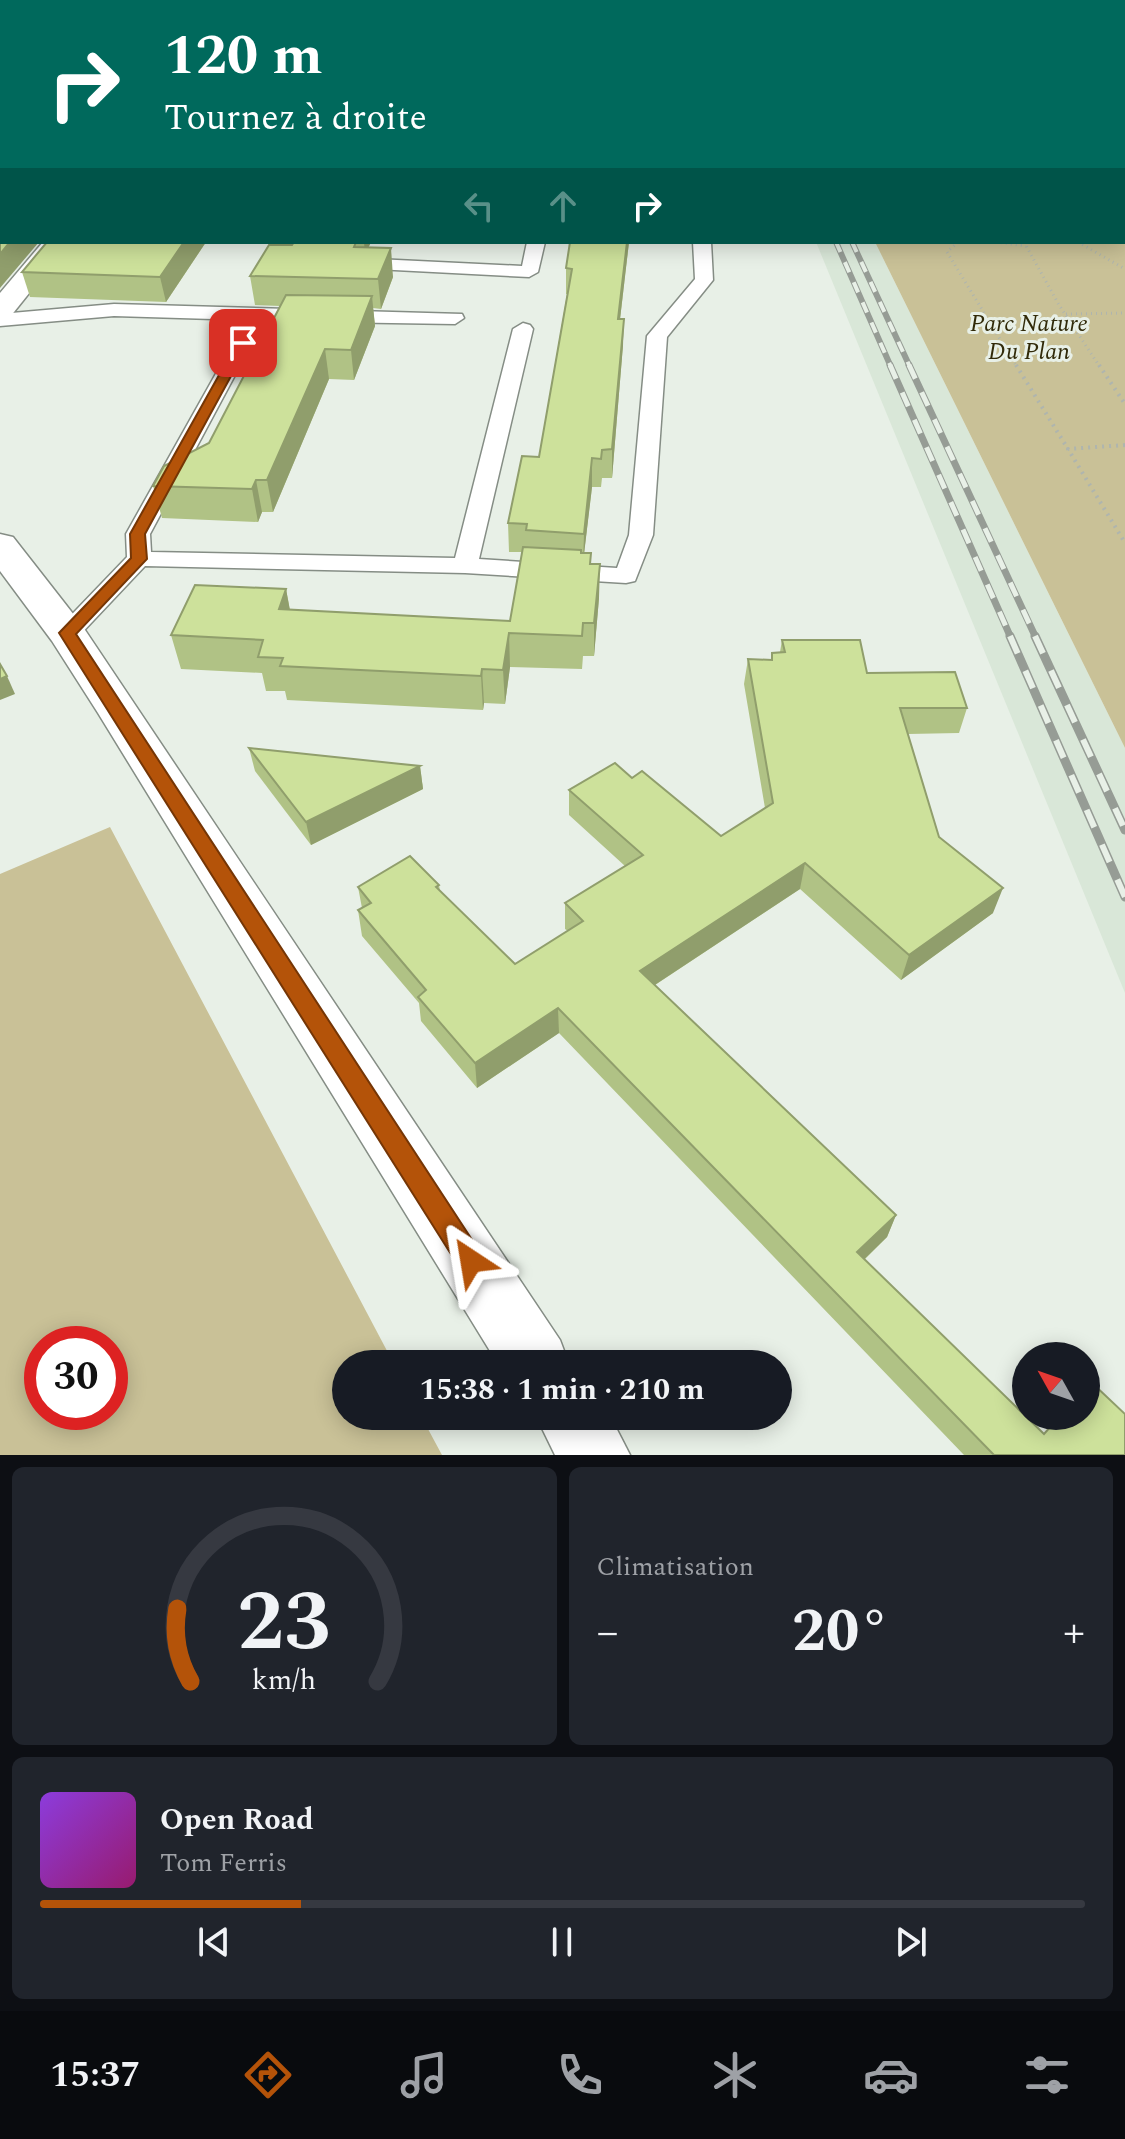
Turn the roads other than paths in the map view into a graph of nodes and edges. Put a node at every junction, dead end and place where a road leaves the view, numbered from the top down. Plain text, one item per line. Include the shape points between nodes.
1 (55, 244) edge
2 (536, 244) edge
3 (702, 244) edge
4 (342, 262) edge
5 (0, 311) edge
6 (258, 315) junction
7 (455, 318) dead end
8 (0, 320) edge
9 (523, 329) dead end
10 (0, 545) edge
11 (139, 559) junction
12 (465, 566) junction
13 (67, 633) junction
14 (527, 1350) edge
15 (579, 1430) edge
16 (595, 1455) edge

1 - 5 street
2 - 4 lane via 529,272
3 - 12 lane via 704,280 657,336 641,535 626,576
6 - 7 lane
6 - 8 lane via 114,310
6 - 11 lane via 138,534
9 - 12 lane
10 - 13 street
11 - 12 lane
11 - 13 lane
13 - 14 street
15 - 16 street

